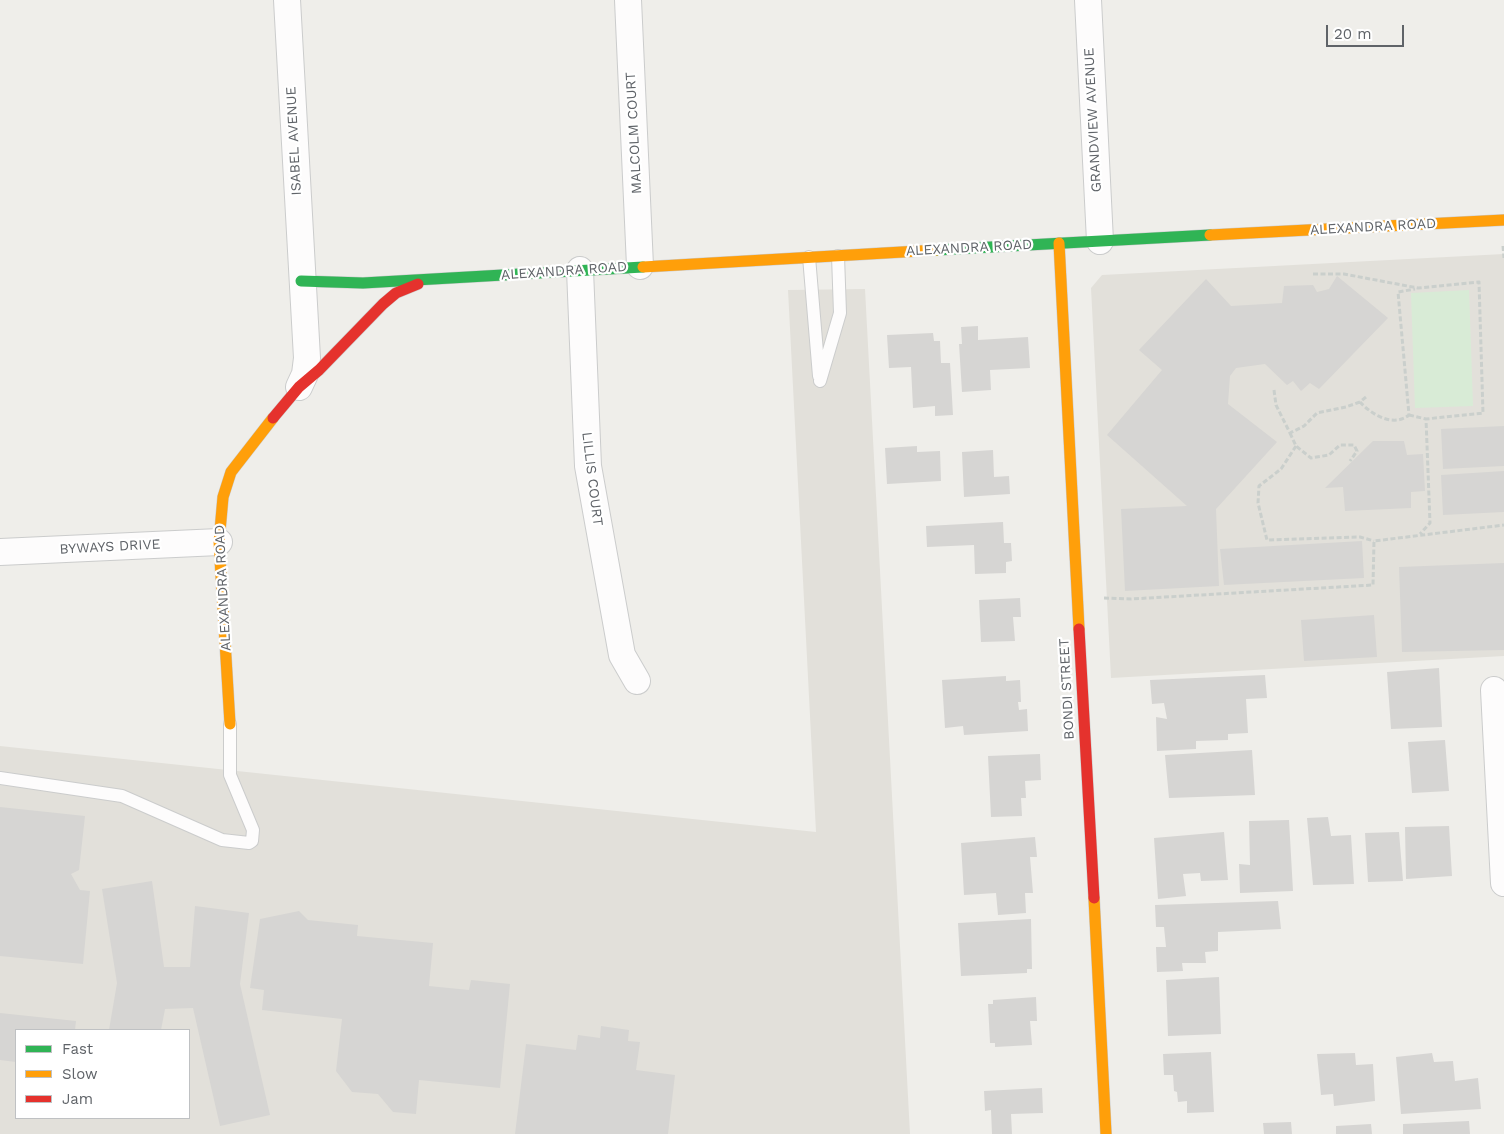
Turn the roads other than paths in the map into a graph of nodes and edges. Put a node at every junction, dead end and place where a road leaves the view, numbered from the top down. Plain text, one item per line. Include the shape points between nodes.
1 (286, 0) edge
2 (628, 0) edge
3 (1088, 0) edge
4 (1504, 220) edge
5 (1100, 241) junction
6 (1059, 243) junction
7 (838, 256) junction
8 (809, 257) junction
9 (640, 266) junction
10 (580, 270) junction
11 (434, 279) junction
12 (301, 281) junction
13 (299, 387) junction
14 (220, 542) junction
15 (0, 552) edge
16 (637, 680) dead end
17 (1494, 690) dead end
18 (230, 724) joint
19 (0, 778) edge
20 (1504, 883) edge
21 (1106, 1134) edge

1 - 12 street, ISABEL AVENUE
2 - 9 street, MALCOLM COURT
3 - 5 street, GRANDVIEW AVENUE
4 - 5 street, ALEXANDRA ROAD
5 - 6 street, ALEXANDRA ROAD
6 - 7 street, ALEXANDRA ROAD
6 - 21 street, BONDI STREET
7 - 8 street, ALEXANDRA ROAD
7 - 8 lane via 840,313 820,381
8 - 9 street, ALEXANDRA ROAD
9 - 10 street, ALEXANDRA ROAD
10 - 11 street, ALEXANDRA ROAD
10 - 16 street, LILLIS COURT via 588,466 622,655
11 - 12 street, ALEXANDRA ROAD via 363,283
11 - 13 street, ALEXANDRA ROAD via 396,293
12 - 13 street, ALEXANDRA ROAD via 307,358
13 - 14 street, ALEXANDRA ROAD via 231,472 223,497
14 - 15 street, BYWAYS DRIVE
14 - 18 street, ALEXANDRA ROAD
17 - 20 street
18 - 19 lane via 230,774 253,830 249,843 235,844 222,840 122,796

